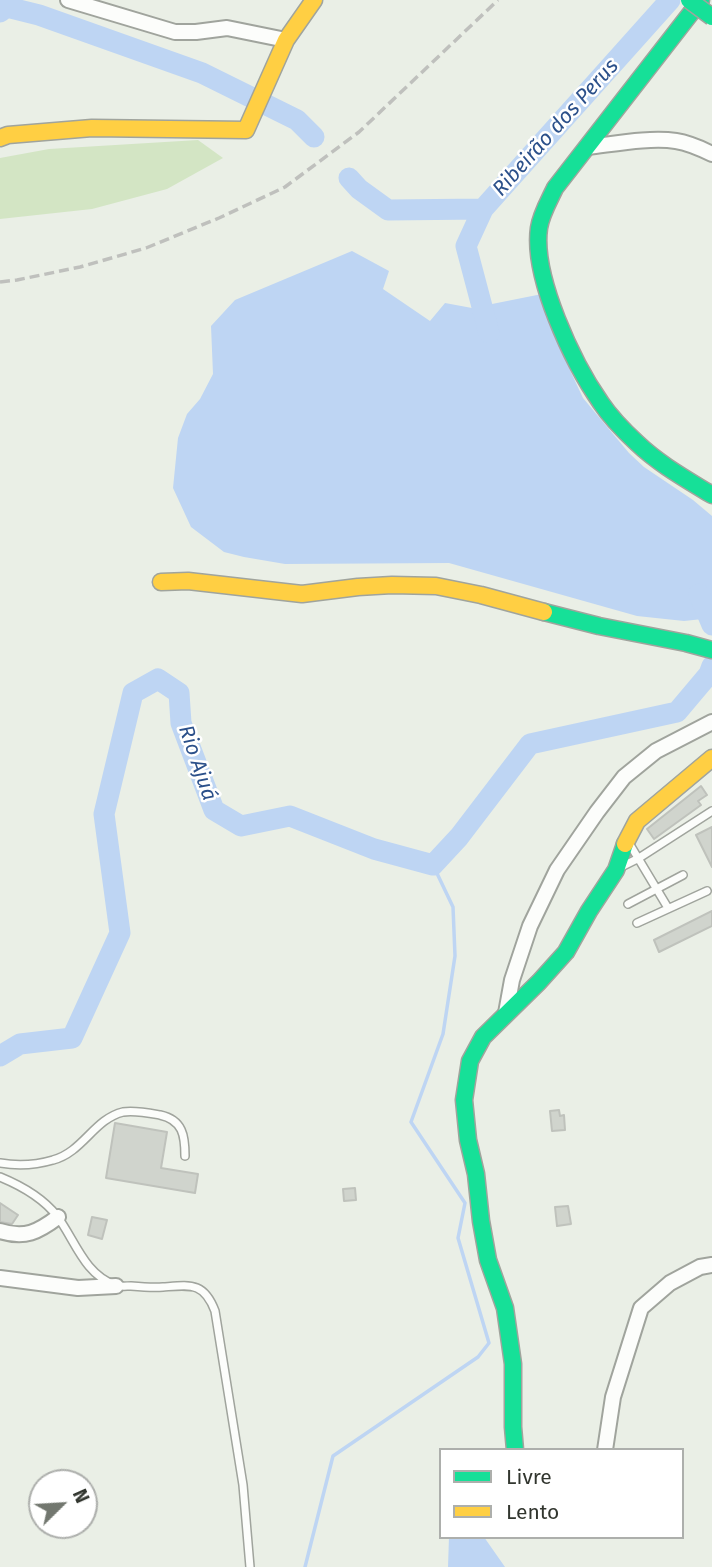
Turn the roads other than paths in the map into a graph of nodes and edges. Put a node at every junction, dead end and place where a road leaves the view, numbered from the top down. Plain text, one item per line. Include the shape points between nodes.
1 (68, 0) edge
2 (314, 0) edge
3 (689, 0) edge
4 (701, 0) edge
5 (712, 18) edge
6 (286, 40) junction
7 (0, 138) edge
8 (588, 147) junction
9 (712, 154) edge
10 (712, 495) edge
11 (161, 582) dead end
12 (712, 650) edge
13 (712, 722) edge
14 (712, 758) edge
15 (712, 811) edge
16 (627, 839) junction
17 (639, 858) junction
18 (616, 870) junction
19 (683, 875) dead end
20 (657, 888) junction
21 (707, 891) dead end
22 (628, 904) dead end
23 (668, 908) junction
24 (638, 923) dead end
25 (506, 1013) junction
26 (185, 1156) dead end
27 (0, 1163) edge
28 (0, 1177) edge
29 (58, 1217) junction
30 (0, 1231) edge
31 (712, 1265) edge
32 (0, 1278) edge
33 (116, 1286) junction
34 (515, 1448) edge
35 (605, 1448) edge
36 (250, 1567) edge

1 - 6 street via 175,32 227,28
2 - 6 main road
3 - 5 main road, bridge
4 - 8 main road
6 - 7 main road via 246,130 92,128
8 - 9 street via 674,141
8 - 10 main road via 555,188 539,229 539,259 552,301 589,384 612,418 644,450
11 - 12 main road via 302,594 358,587 436,586
13 - 25 street via 656,751 624,777 597,812 557,870 530,926
14 - 16 main road via 637,821
15 - 17 lane
16 - 17 lane
16 - 18 main road
17 - 18 lane
17 - 20 lane
18 - 25 main road via 566,952
19 - 20 lane
20 - 22 lane
20 - 23 lane
21 - 23 lane
23 - 24 lane
25 - 34 main road via 483,1037 470,1061 464,1100 488,1260 505,1308 513,1364
26 - 27 lane via 180,1126 165,1116 124,1112 106,1120 74,1151 53,1160 15,1166
28 - 29 lane via 41,1199
29 - 30 street via 28,1234
29 - 33 lane via 93,1272
31 - 35 street via 670,1283 641,1308 612,1397
32 - 33 street via 78,1288
33 - 36 lane via 184,1285 200,1289 210,1298 243,1485

